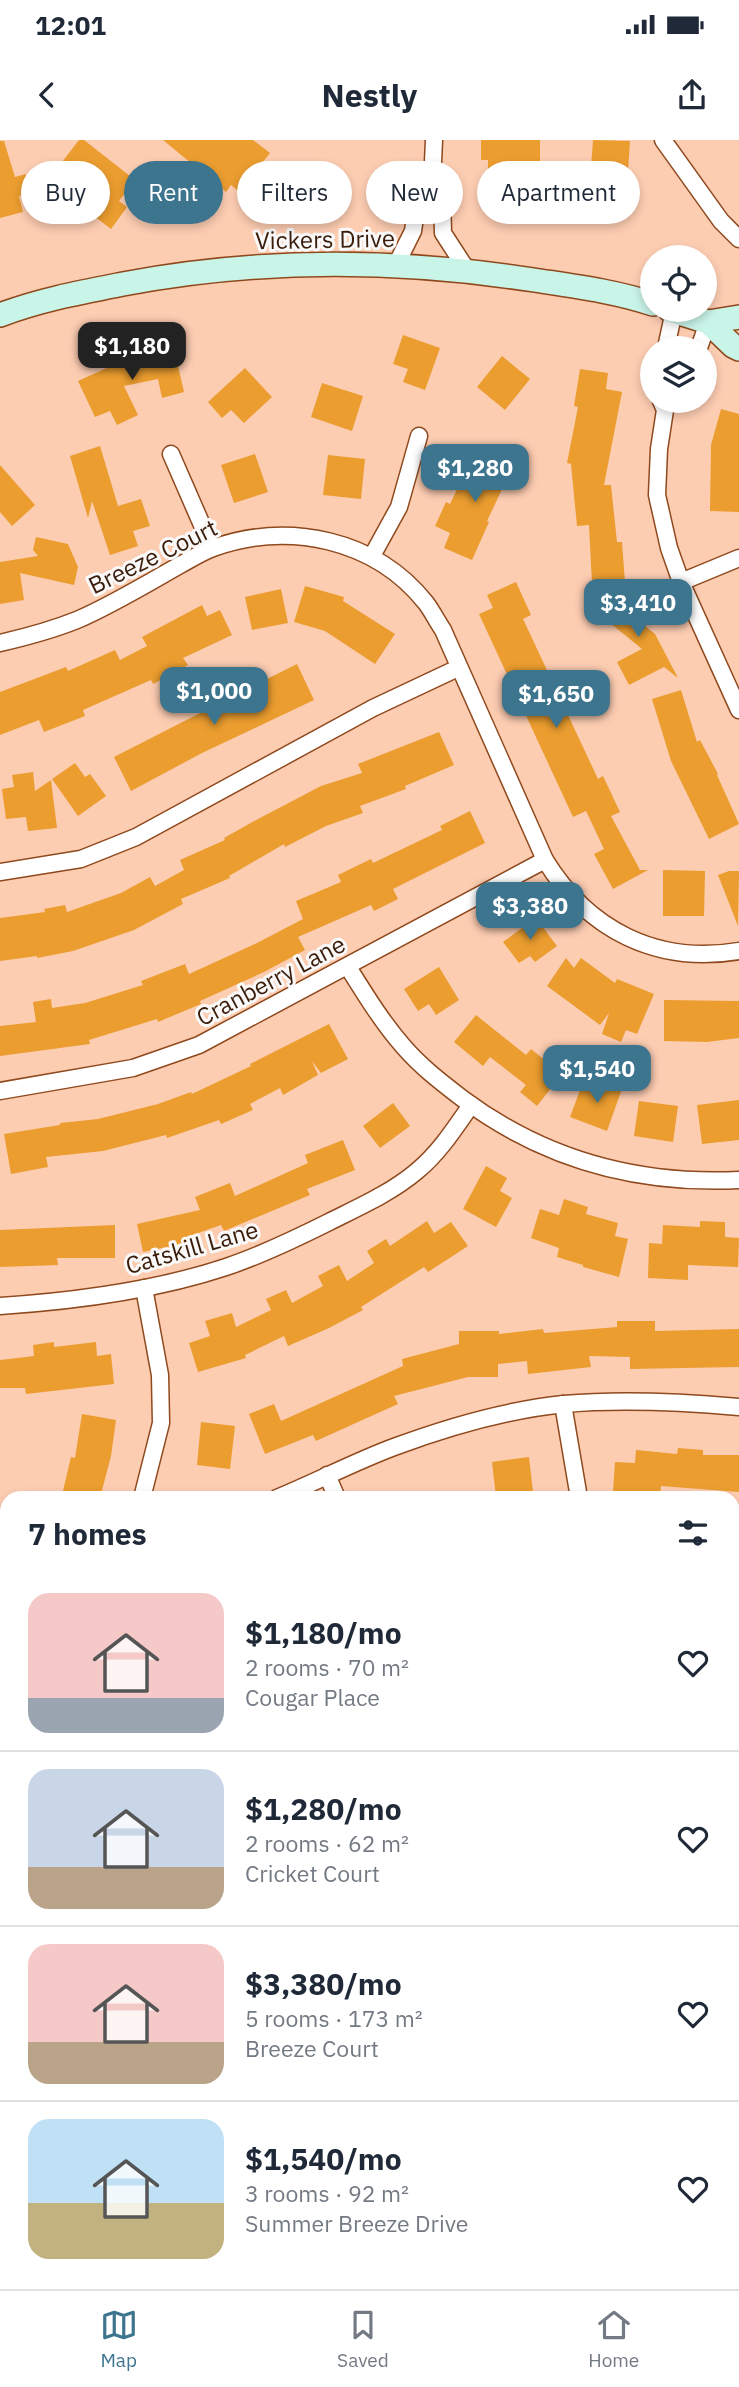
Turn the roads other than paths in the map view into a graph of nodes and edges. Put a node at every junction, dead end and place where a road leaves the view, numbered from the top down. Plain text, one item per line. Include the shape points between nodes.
1 (434, 140) edge
2 (663, 140) edge
3 (433, 161) edge
4 (414, 224) edge
5 (443, 224) edge
6 (739, 239) edge
7 (396, 265) junction
8 (467, 270) junction
9 (640, 302) edge
10 (0, 315) edge
11 (739, 317) edge
12 (717, 321) edge
13 (708, 322) joint
14 (703, 336) edge
15 (739, 349) edge
16 (666, 413) edge
17 (419, 436) dead end
18 (171, 454) dead end
19 (212, 548) junction
20 (372, 556) junction
21 (739, 558) edge
22 (681, 582) junction
23 (0, 643) edge
24 (458, 668) junction
25 (739, 710) edge
26 (545, 860) junction
27 (0, 872) edge
28 (739, 951) edge
29 (348, 967) junction
30 (0, 1091) edge
31 (471, 1105) junction
32 (739, 1180) edge
33 (145, 1288) junction
34 (0, 1306) edge
35 (563, 1405) junction
36 (739, 1407) edge
37 (327, 1475) junction
38 (145, 1491) edge
39 (292, 1491) edge
40 (334, 1491) edge
41 (578, 1491) edge

1 - 3 street
2 - 6 street via 720,221
4 - 7 street
5 - 8 street via 443,233
7 - 8 main road, Vickers Drive
7 - 10 main road, Vickers Drive via 306,264 170,275 82,292
8 - 9 main road, Vickers Drive
11 - 12 main road, Vickers Drive
13 - 14 street
13 - 15 main road, Vickers Drive
16 - 22 street via 657,495
17 - 20 street via 399,508
18 - 19 street
19 - 20 street, Breeze Court via 265,535 294,535
19 - 23 street, Breeze Court via 78,620
20 - 24 street, Breeze Court via 426,604 443,630
21 - 22 street
22 - 25 street
24 - 26 street, Breeze Court
24 - 27 street via 373,708 136,836 81,859
26 - 28 street, Breeze Court via 557,880 593,916 648,947 707,955
26 - 29 street, Cranberry Lane
29 - 30 street, Cranberry Lane via 166,1058 90,1077
29 - 31 street via 404,1047
31 - 32 street via 529,1141 601,1167 695,1181
31 - 33 street, Catskill Lane via 432,1156 394,1188 259,1255
33 - 34 street, Catskill Lane
33 - 38 street via 160,1375 161,1423
35 - 36 street via 620,1402
35 - 37 street via 446,1430
35 - 41 street
37 - 39 street
37 - 40 street

